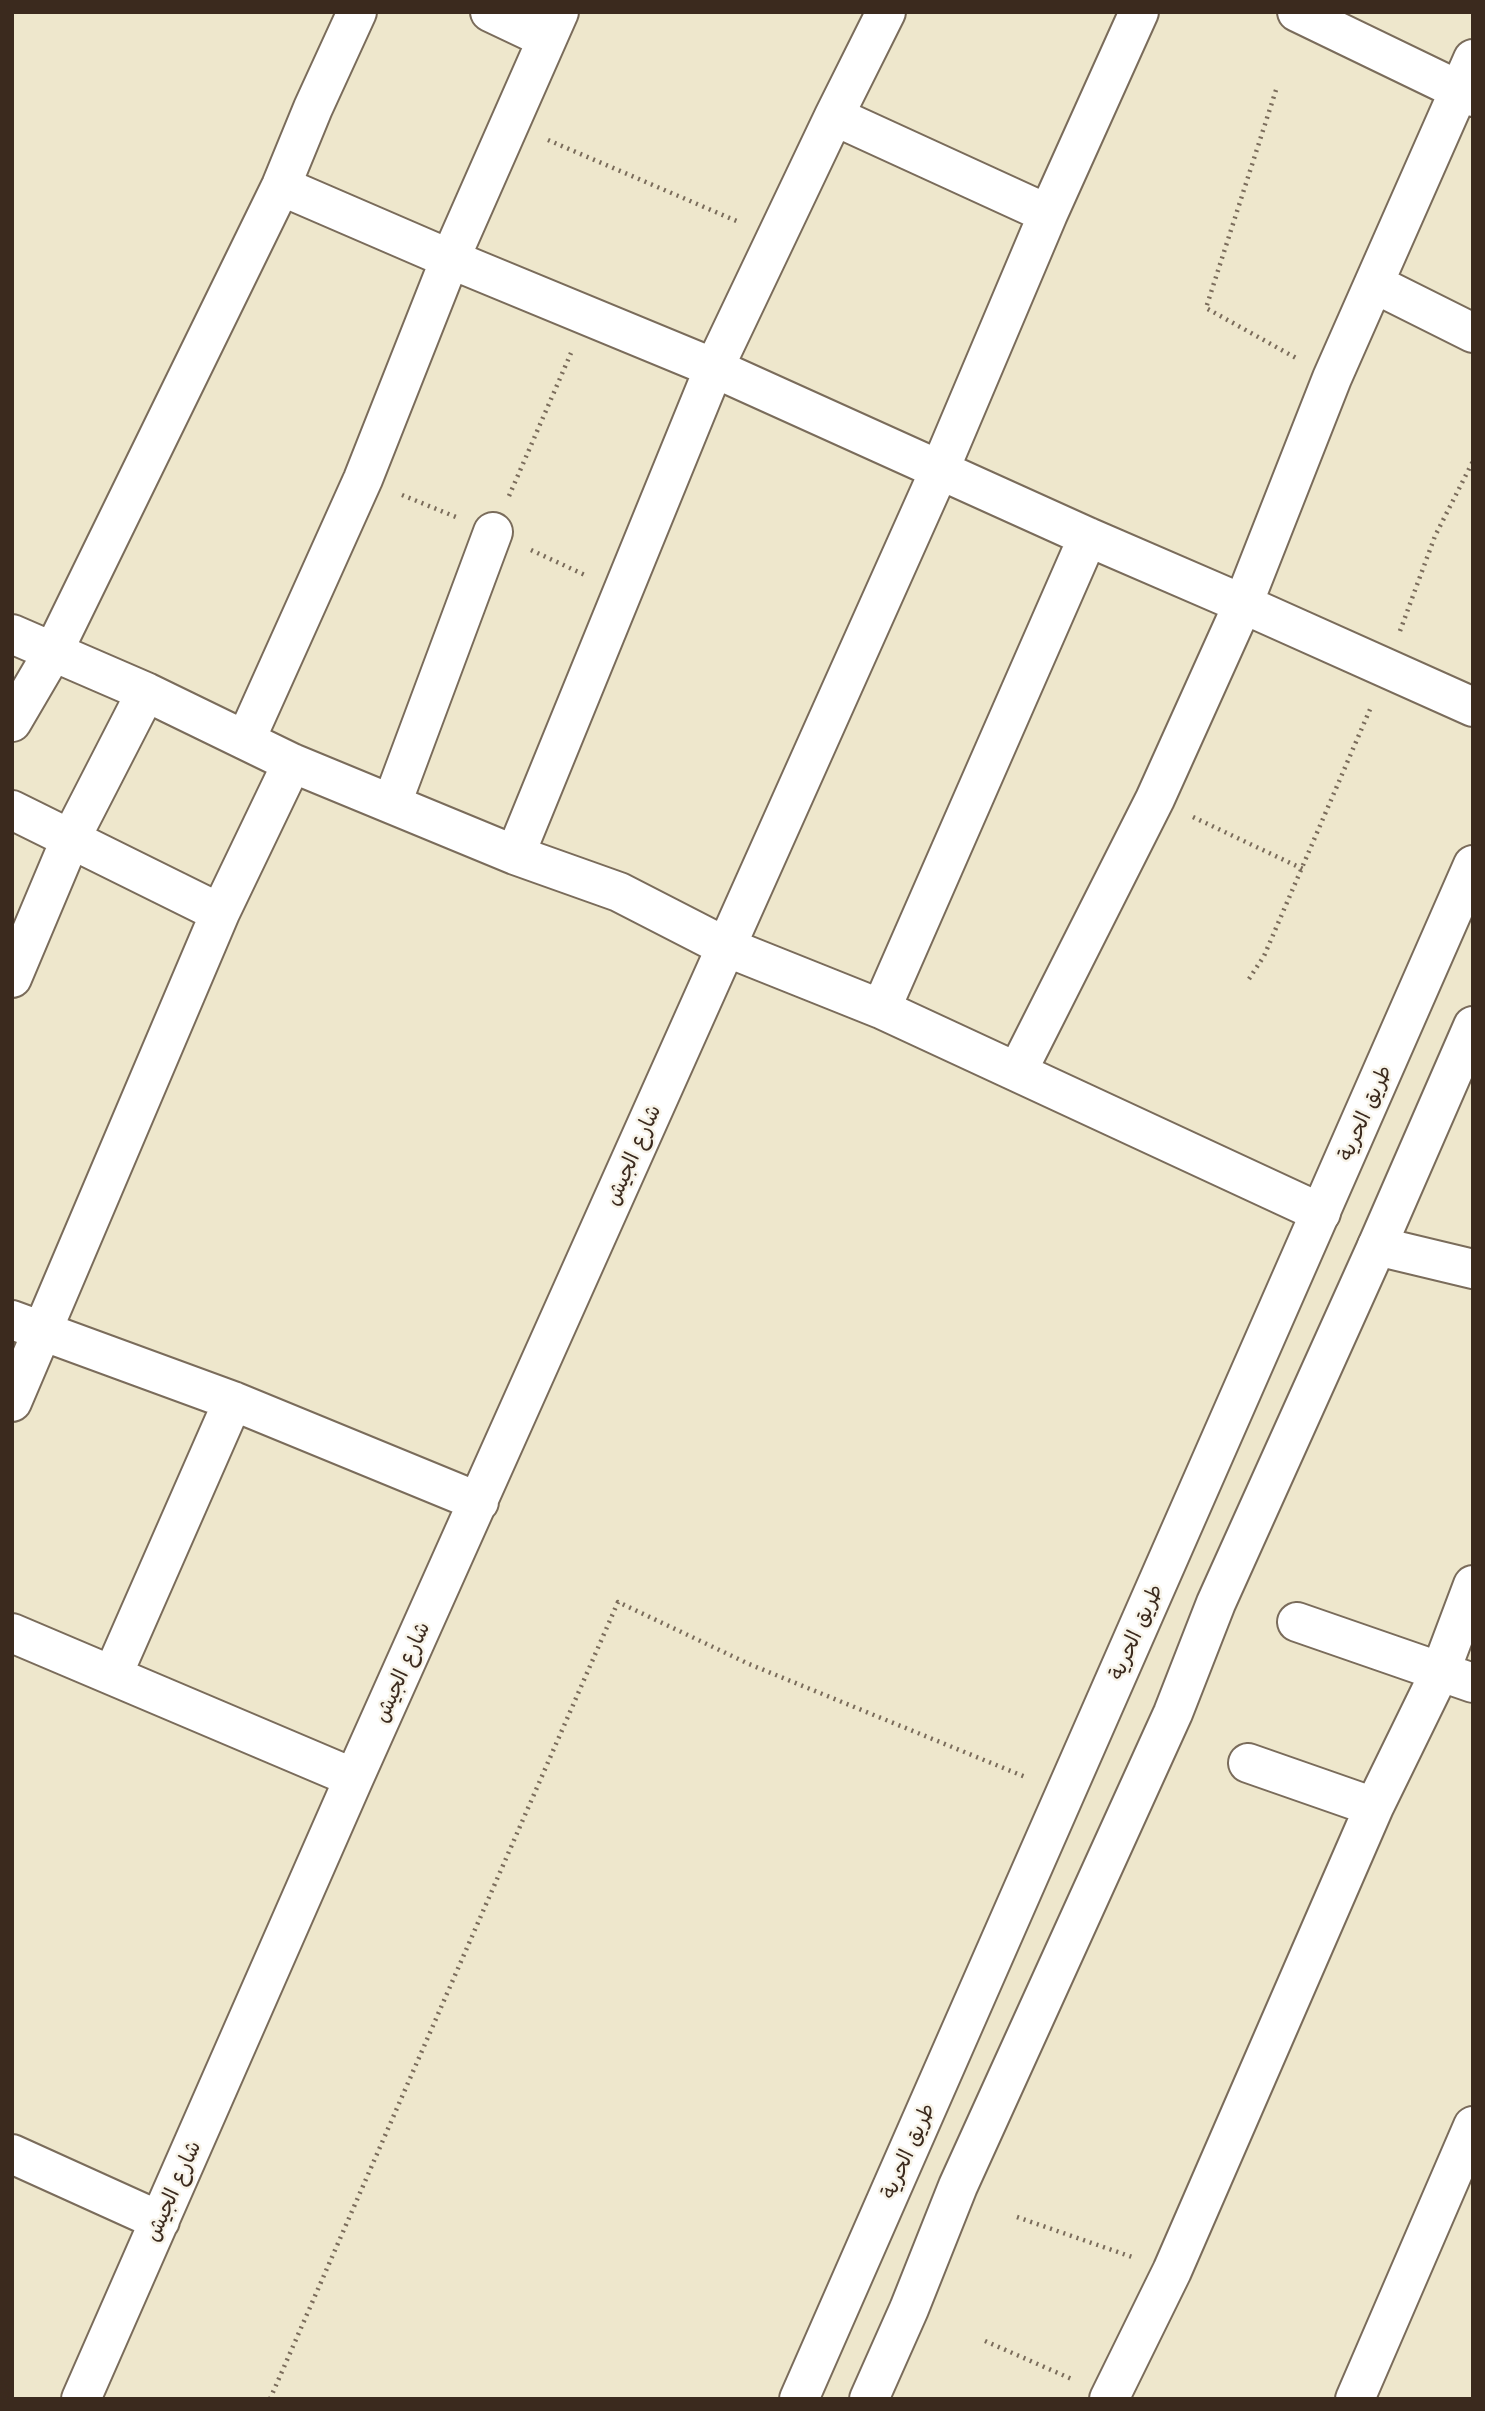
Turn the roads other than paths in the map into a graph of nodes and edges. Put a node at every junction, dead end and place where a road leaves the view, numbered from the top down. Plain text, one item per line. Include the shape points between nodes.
1 (357, 12) edge
2 (491, 12) edge
3 (886, 12) edge
4 (1139, 12) edge
5 (1297, 12) edge
6 (553, 26) edge
7 (1468, 83) edge
8 (834, 116) junction
9 (281, 186) junction
10 (1048, 214) junction
11 (450, 259) junction
12 (1376, 284) junction
13 (1473, 333) edge
14 (714, 368) junction
15 (940, 469) junction
16 (493, 533) road end
17 (1088, 537) junction
18 (1243, 604) junction
19 (12, 634) edge
20 (53, 652) junction
21 (146, 692) junction
22 (1473, 707) edge
23 (12, 722) edge
24 (246, 739) junction
25 (292, 763) junction
26 (392, 803) junction
27 (12, 810) edge
28 (71, 838) junction
29 (515, 855) junction
30 (1473, 865) edge
31 (220, 914) junction
32 (726, 947) junction
33 (12, 978) edge
34 (881, 1009) junction
35 (1473, 1026) edge
36 (1017, 1072) junction
37 (1321, 1213) junction
38 (1377, 1246) junction
39 (1473, 1269) edge
40 (27, 1326) edge
41 (233, 1401) junction
42 (12, 1402) edge
43 (479, 1502) junction
44 (1473, 1585) edge
45 (1297, 1622) dead end
46 (12, 1633) edge
47 (113, 1674) junction
48 (1457, 1676) edge
49 (1248, 1763) dead end
50 (354, 1778) junction
51 (1374, 1807) junction
52 (1470, 2139) edge
53 (12, 2154) edge
54 (160, 2221) junction
55 (1110, 2397) edge
56 (81, 2399) edge
57 (799, 2399) edge
58 (869, 2399) edge
59 (1355, 2399) edge

1 - 9 street
2 - 6 street
3 - 8 street
4 - 10 street, شارع الجيش
5 - 7 street
6 - 11 street
7 - 12 street
8 - 10 street
8 - 14 street
9 - 11 street
9 - 20 street
10 - 15 street, شارع الجيش
11 - 14 street
11 - 24 street via 363,479
12 - 13 street
12 - 18 street via 1332,378
14 - 15 street
14 - 29 street
15 - 17 street
15 - 32 street, شارع الجيش
16 - 26 street
17 - 18 street
17 - 34 street
18 - 22 street
18 - 36 street via 1155,799
19 - 20 street
20 - 21 street
20 - 23 street
21 - 24 street
21 - 28 street
24 - 25 street
25 - 26 street
25 - 31 street
26 - 29 street
27 - 28 street
28 - 31 street
28 - 33 street
29 - 32 street via 619,892
30 - 37 street, طريق الحرية
31 - 40 street
32 - 34 street
32 - 43 street, شارع الجيش
34 - 36 street
35 - 38 street
36 - 37 street
37 - 57 street, طريق الحرية
38 - 39 street
38 - 58 street via 958,2186
40 - 41 street
40 - 42 street
41 - 43 street
41 - 47 street
43 - 50 street, شارع الجيش
44 - 48 street
45 - 48 street
46 - 47 street
47 - 50 street
48 - 51 street
49 - 51 street
50 - 54 street, شارع الجيش
51 - 55 street via 1172,2271
52 - 59 street
53 - 54 street
54 - 56 street, شارع الجيش

